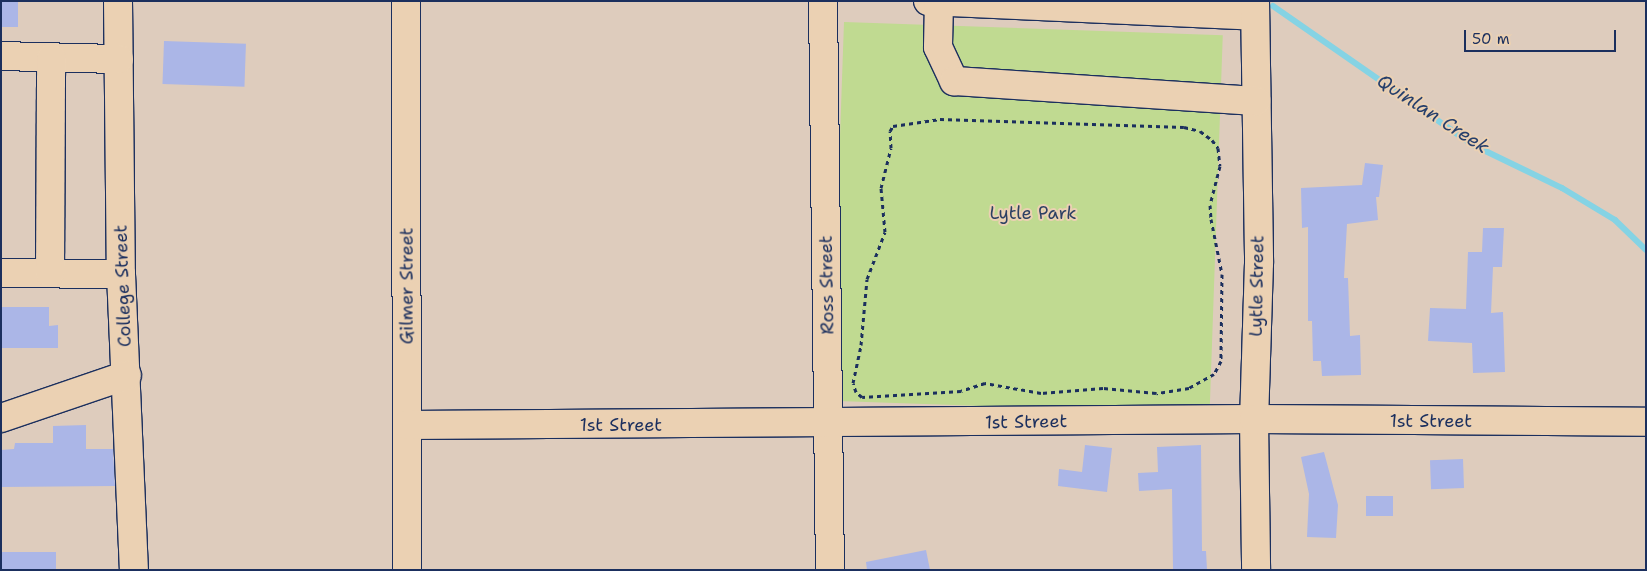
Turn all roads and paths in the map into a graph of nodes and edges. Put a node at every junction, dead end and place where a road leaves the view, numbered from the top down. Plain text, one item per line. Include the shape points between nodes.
1 (118, 1) edge
2 (406, 1) edge
3 (823, 1) edge
4 (928, 1) edge
5 (939, 2) edge
6 (1255, 9) edge
7 (1, 56) edge
8 (51, 58) junction
9 (119, 59) junction
10 (1256, 101) junction
11 (1, 273) edge
12 (50, 273) junction
13 (121, 274) junction
14 (126, 375) junction
15 (862, 397) joint
16 (1, 418) edge
17 (1254, 419) junction
18 (1646, 422) edge
19 (406, 425) junction
20 (828, 425) junction
21 (134, 570) edge
22 (406, 570) edge
23 (830, 570) edge
24 (1256, 570) edge

1 - 9 street, College Street
2 - 19 street, Gilmer Street
3 - 20 street, Ross Street
4 - 5 street
5 - 6 street
5 - 10 street via 938,47 954,81
6 - 10 street, Lytle Street
7 - 8 street
8 - 9 street
8 - 12 street
9 - 13 street, College Street
10 - 17 street, Lytle Street via 1259,263
11 - 12 street
12 - 13 street
13 - 14 street, College Street
14 - 16 street
14 - 21 street, College Street
15 - 15 path via 853,383 861,345 866,279 885,232 881,188 893,126 940,119 1184,128 1200,131 1218,148 1220,166 1210,205 1222,274 1221,361 1214,374 1205,381 1189,388 1156,393 1104,388 1041,393 985,384 961,391
17 - 18 street, 1st Street
17 - 20 street, 1st Street
17 - 24 street, Lytle Street
19 - 20 street, 1st Street
19 - 22 street, Gilmer Street
20 - 23 street, Ross Street

